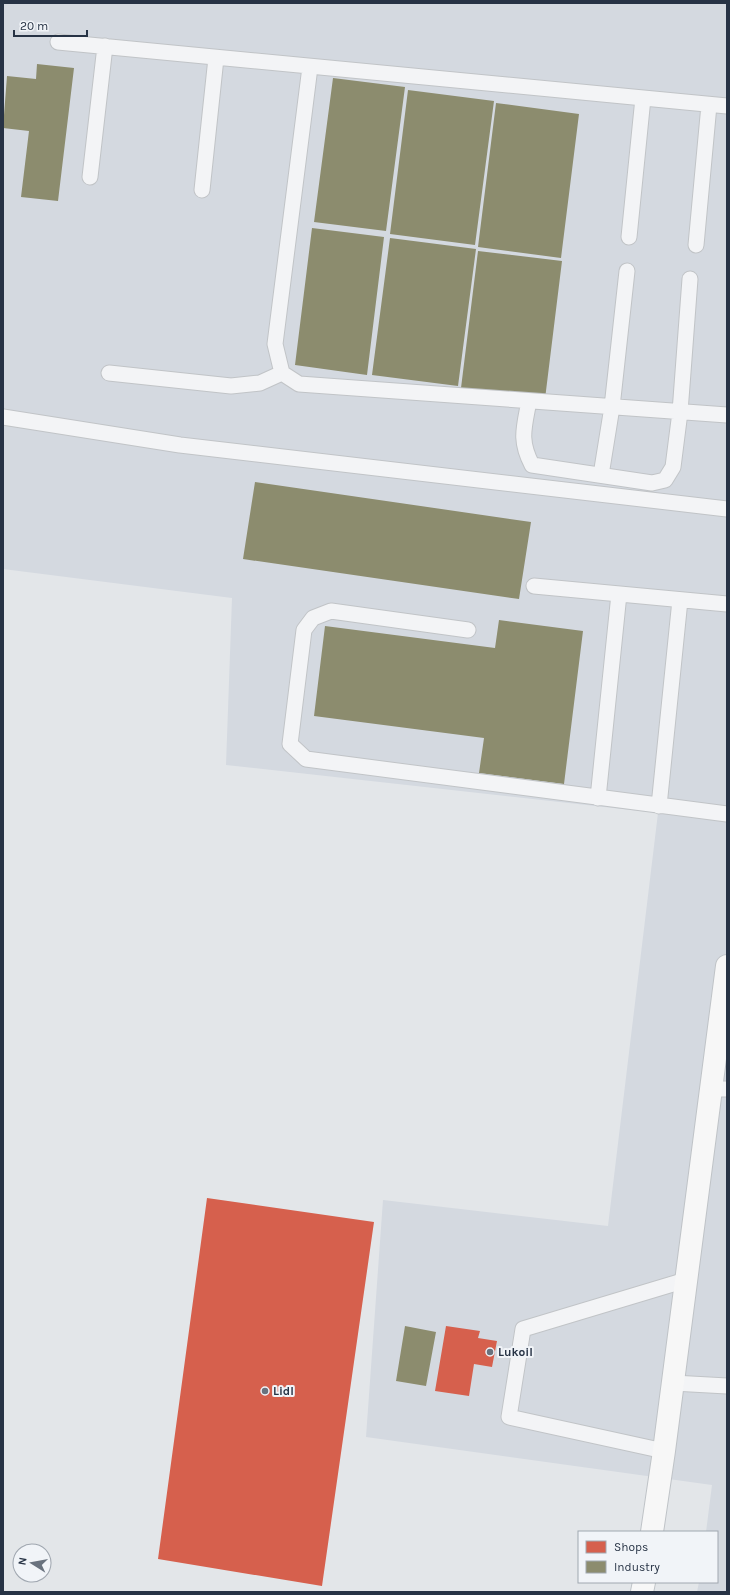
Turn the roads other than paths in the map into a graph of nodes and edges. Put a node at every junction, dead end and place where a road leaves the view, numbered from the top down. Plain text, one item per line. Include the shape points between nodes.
1 (58, 42) dead end
2 (105, 46) junction
3 (216, 58) junction
4 (310, 67) junction
5 (643, 98) junction
6 (709, 105) junction
7 (727, 106) edge
8 (90, 177) dead end
9 (202, 190) dead end
10 (629, 237) dead end
11 (696, 245) dead end
12 (627, 271) dead end
13 (690, 279) dead end
14 (109, 372) dead end
15 (282, 373) junction
16 (529, 401) junction
17 (612, 407) junction
18 (680, 412) junction
19 (727, 415) edge
20 (3, 417) edge
21 (601, 476) junction
22 (727, 509) edge
23 (534, 586) dead end
24 (619, 594) junction
25 (680, 600) junction
26 (727, 604) edge
27 (468, 630) dead end
28 (598, 798) junction
29 (659, 806) junction
30 (727, 814) edge
31 (727, 966) edge
32 (720, 1089) edge
33 (686, 1280) junction
34 (673, 1383) junction
35 (727, 1386) edge
36 (664, 1451) junction
37 (652, 1531) edge

1 - 2 lane
2 - 3 lane
2 - 8 lane
3 - 4 lane
3 - 9 lane
4 - 5 lane
4 - 15 lane via 275,344
5 - 6 lane
5 - 10 lane
6 - 7 lane
6 - 11 lane
12 - 17 lane
13 - 18 lane
14 - 15 lane via 231,386 260,383
15 - 16 lane via 299,384
16 - 17 lane
16 - 21 lane via 524,430 524,450 532,465
17 - 18 lane
17 - 21 lane
18 - 19 lane
18 - 21 lane via 673,467 665,480 652,483
20 - 22 lane via 180,445
23 - 24 lane
24 - 25 lane
24 - 28 lane
25 - 26 lane
25 - 29 lane
27 - 28 lane via 331,611 313,618 304,630 290,744 306,760
28 - 29 lane
29 - 30 lane
31 - 32 main road
32 - 33 main road
33 - 34 main road
33 - 36 lane via 523,1329 509,1417
34 - 35 lane
34 - 36 main road
36 - 37 main road

